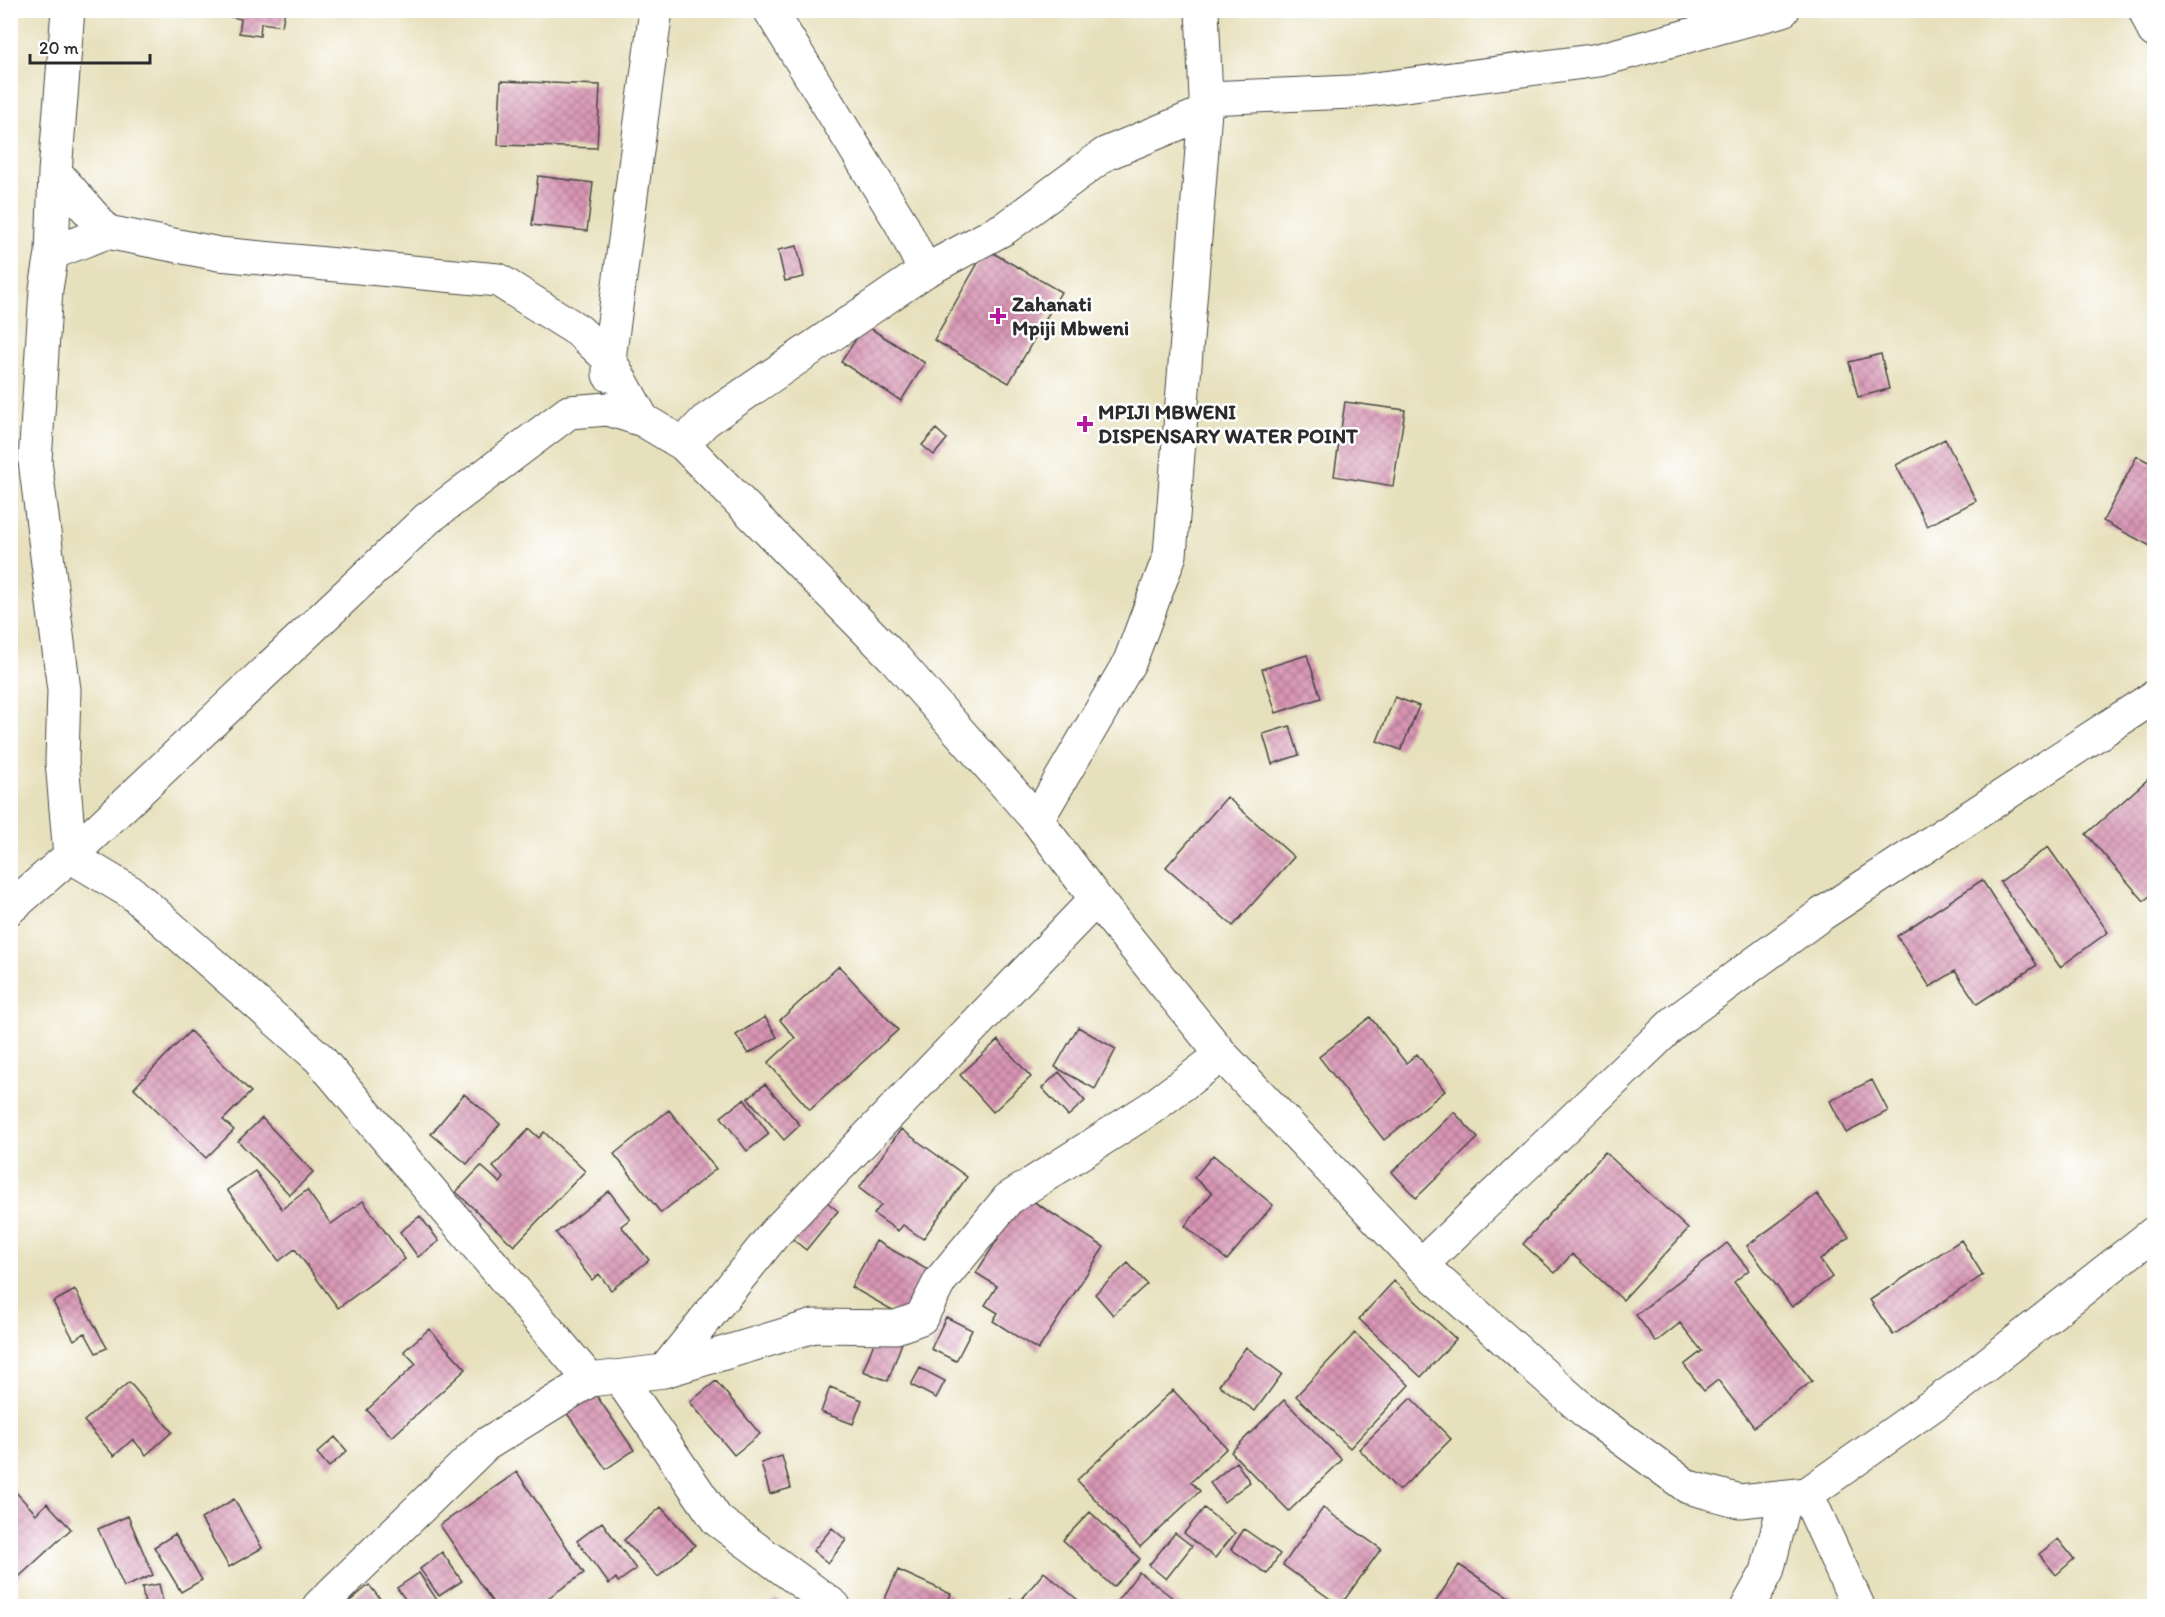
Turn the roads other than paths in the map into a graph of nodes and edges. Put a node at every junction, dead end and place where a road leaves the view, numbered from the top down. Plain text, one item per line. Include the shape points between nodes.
1 (68, 10) edge
2 (656, 10) edge
3 (770, 10) edge
4 (1202, 10) edge
5 (1783, 10) edge
6 (2145, 10) edge
7 (2154, 32) edge
8 (1205, 106) junction
9 (55, 172) junction
10 (107, 232) junction
11 (52, 253) junction
12 (925, 271) junction
13 (609, 359) junction
14 (608, 409) junction
15 (643, 420) junction
16 (683, 444) junction
17 (2154, 697) edge
18 (1037, 820) junction
19 (70, 856) junction
20 (1096, 899) junction
21 (10, 908) edge
22 (1222, 1055) junction
23 (2154, 1233) edge
24 (1421, 1265) junction
25 (664, 1371) junction
26 (605, 1378) junction
27 (1796, 1496) junction
28 (319, 1606) edge
29 (834, 1606) edge
30 (1748, 1606) edge
31 (1858, 1606) edge

1 - 9 street
2 - 13 street
3 - 12 street via 901,223
4 - 8 street
5 - 8 street via 1599,60 1351,92
6 - 7 street
8 - 12 street via 1105,154 1005,228
8 - 18 street via 1170,555 1130,662
9 - 10 street
9 - 11 street
10 - 11 street
10 - 13 street via 219,254 498,280 579,331
11 - 19 street via 46,289 35,461 64,690 62,761
12 - 16 street via 705,421
13 - 14 street
13 - 15 street
14 - 15 street
14 - 19 street via 569,412 428,519
15 - 16 street
16 - 18 street via 896,660
17 - 24 street via 1822,914 1676,1021
18 - 20 street
19 - 21 street
19 - 26 street via 132,893 319,1058
20 - 22 street
20 - 25 street via 775,1233
22 - 24 street
22 - 25 street via 1151,1108 1008,1199 940,1281 921,1318 896,1327 814,1326
23 - 27 street via 1957,1388
24 - 27 street via 1588,1414 1688,1487 1740,1501
25 - 26 street
26 - 28 street via 485,1445
26 - 29 street via 717,1520
27 - 30 street via 1767,1572
27 - 31 street

